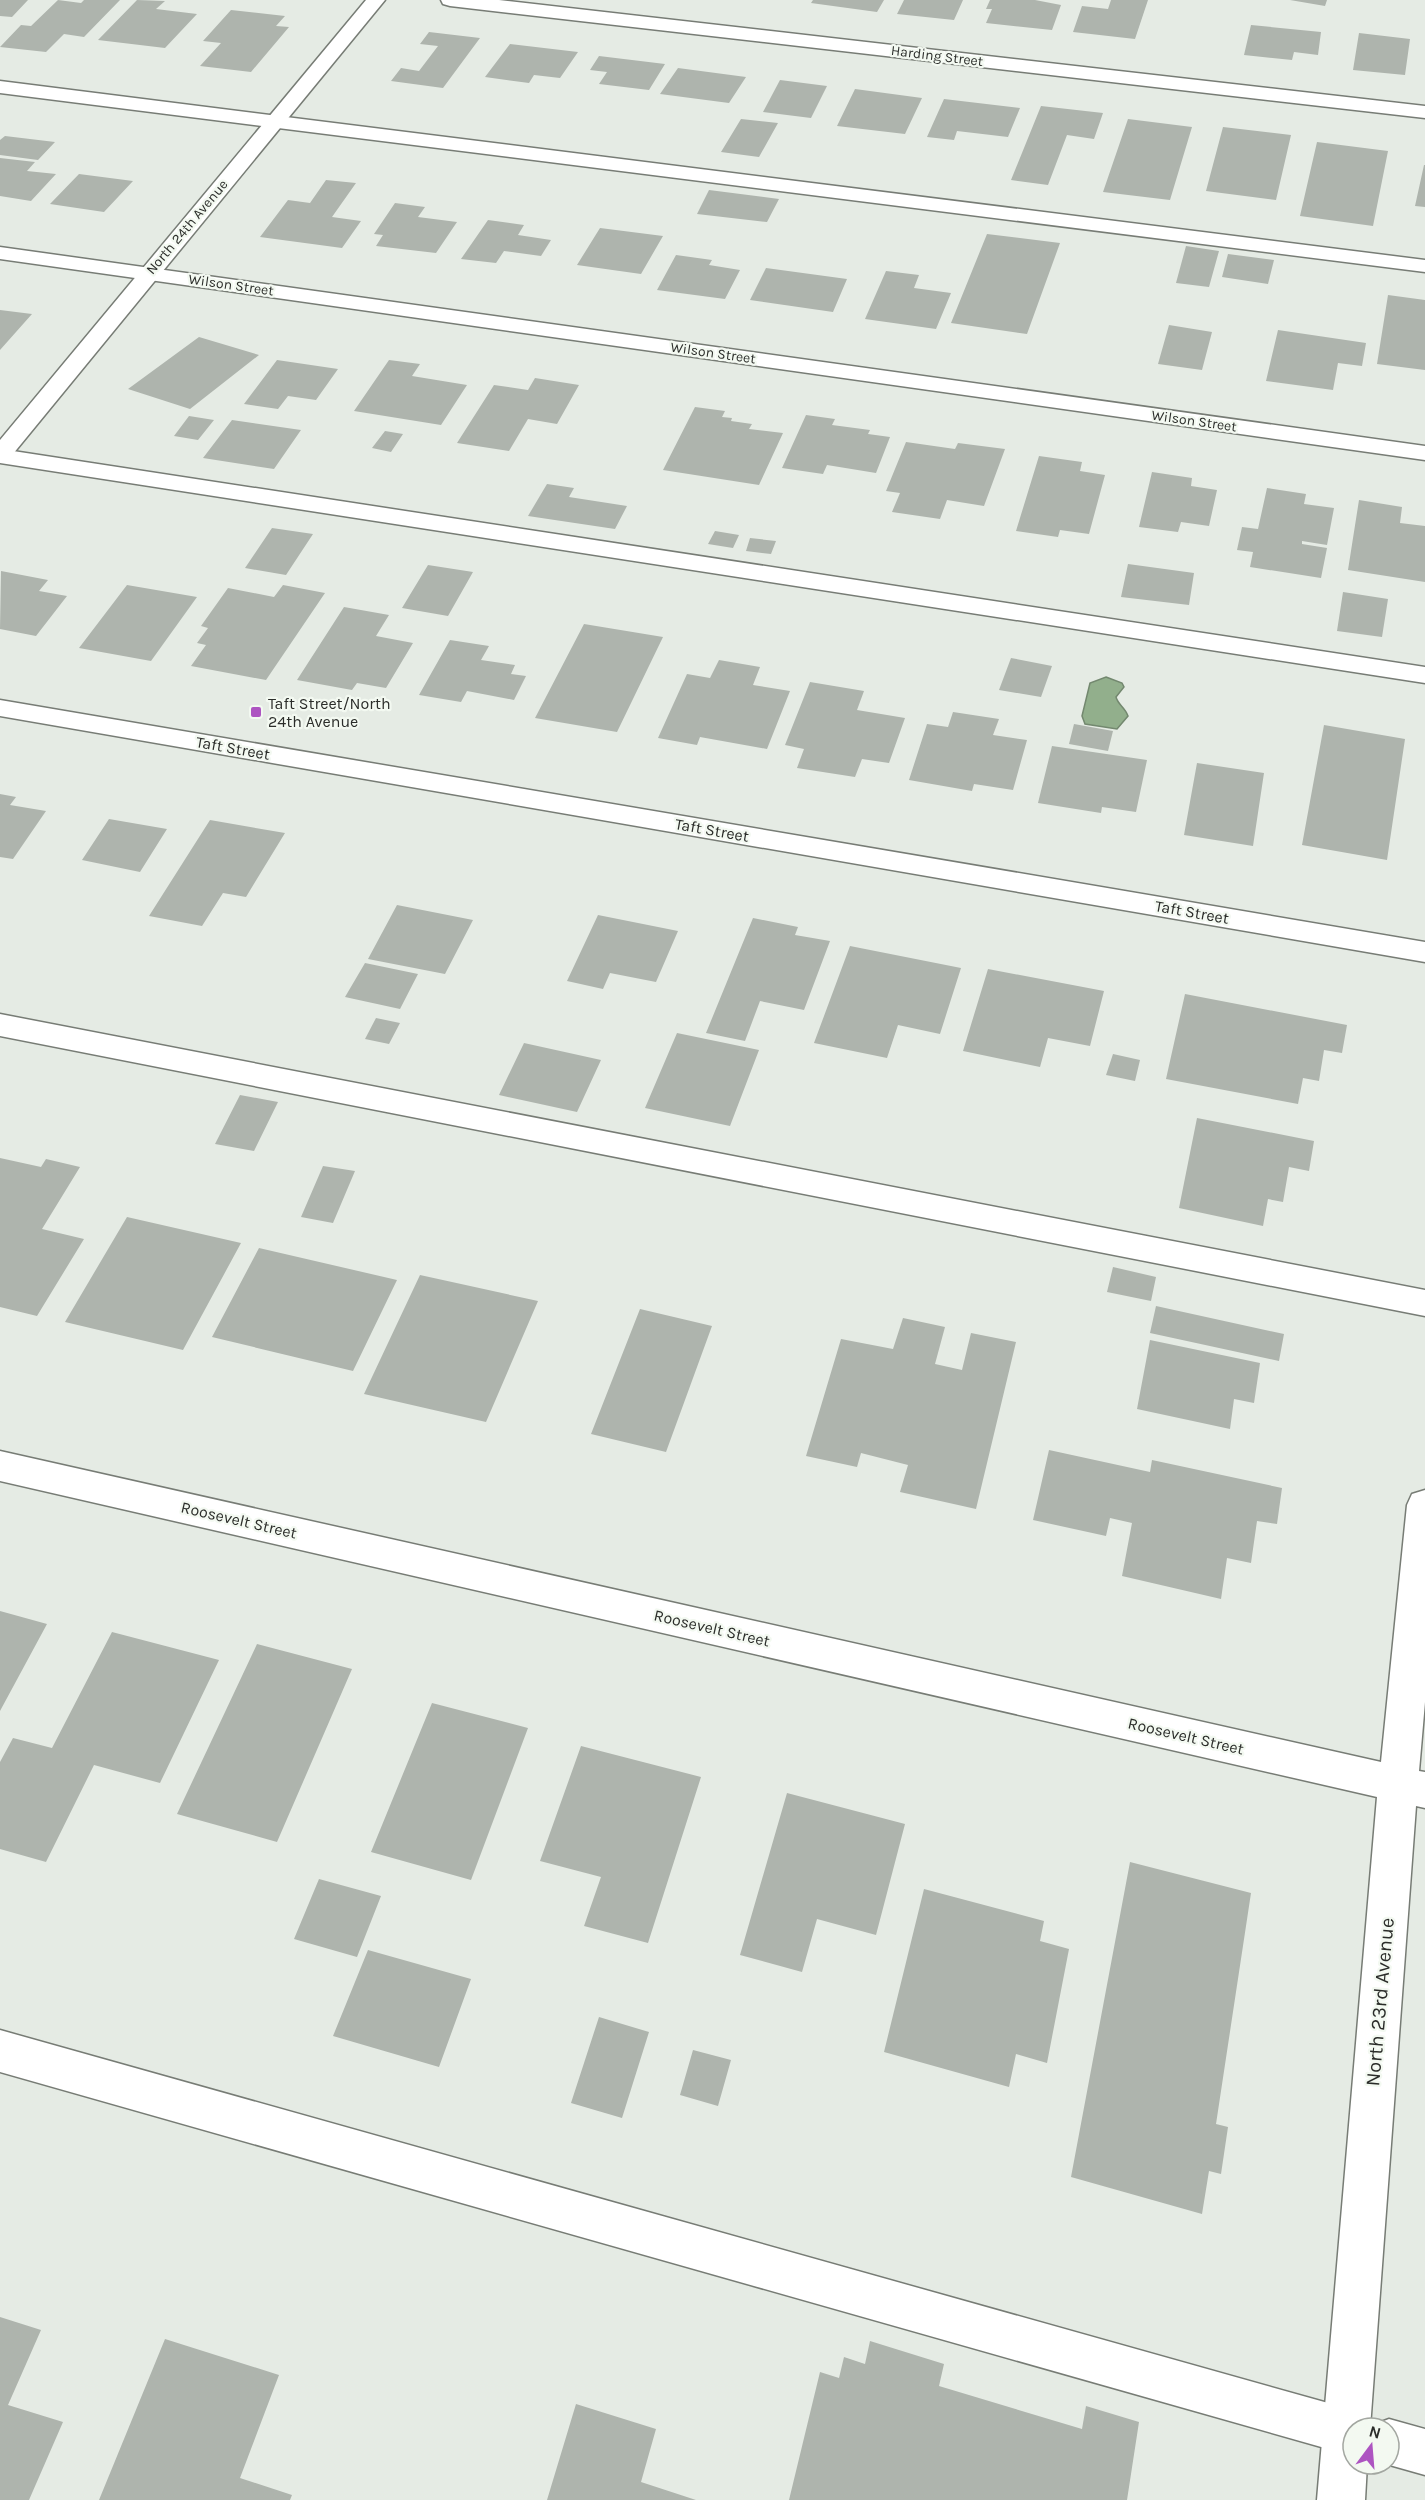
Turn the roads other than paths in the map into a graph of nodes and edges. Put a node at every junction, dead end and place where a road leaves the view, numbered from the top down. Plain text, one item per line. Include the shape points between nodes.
1 (376, 0) edge
2 (450, 0) edge
3 (0, 87) edge
4 (1425, 112) edge
5 (274, 122) junction
6 (0, 253) edge
7 (1425, 266) edge
8 (148, 274) junction
9 (1425, 453) edge
10 (0, 456) edge
11 (1425, 675) edge
12 (0, 708) edge
13 (1425, 952) edge
14 (0, 1025) edge
15 (1425, 1303) edge
16 (0, 1466) edge
17 (1425, 1504) edge
18 (1411, 1787) edge
19 (0, 2051) edge
20 (1352, 2416) edge
21 (1341, 2429) edge
22 (1401, 2445) edge
23 (1425, 2452) edge
24 (1344, 2476) edge
25 (1341, 2500) edge

1 - 5 street, North 24th Avenue
2 - 4 street, Harding Street
3 - 5 street
5 - 7 street
5 - 8 street, North 24th Avenue
6 - 8 street, Wilson Street
8 - 9 street, Wilson Street
8 - 10 street, North 24th Avenue
10 - 11 street
12 - 13 street, Taft Street
14 - 15 street
16 - 18 street, Roosevelt Street
17 - 18 street, North 23rd Avenue
18 - 20 street, North 23rd Avenue
19 - 21 street
22 - 23 street
24 - 25 street, North 23rd Avenue

